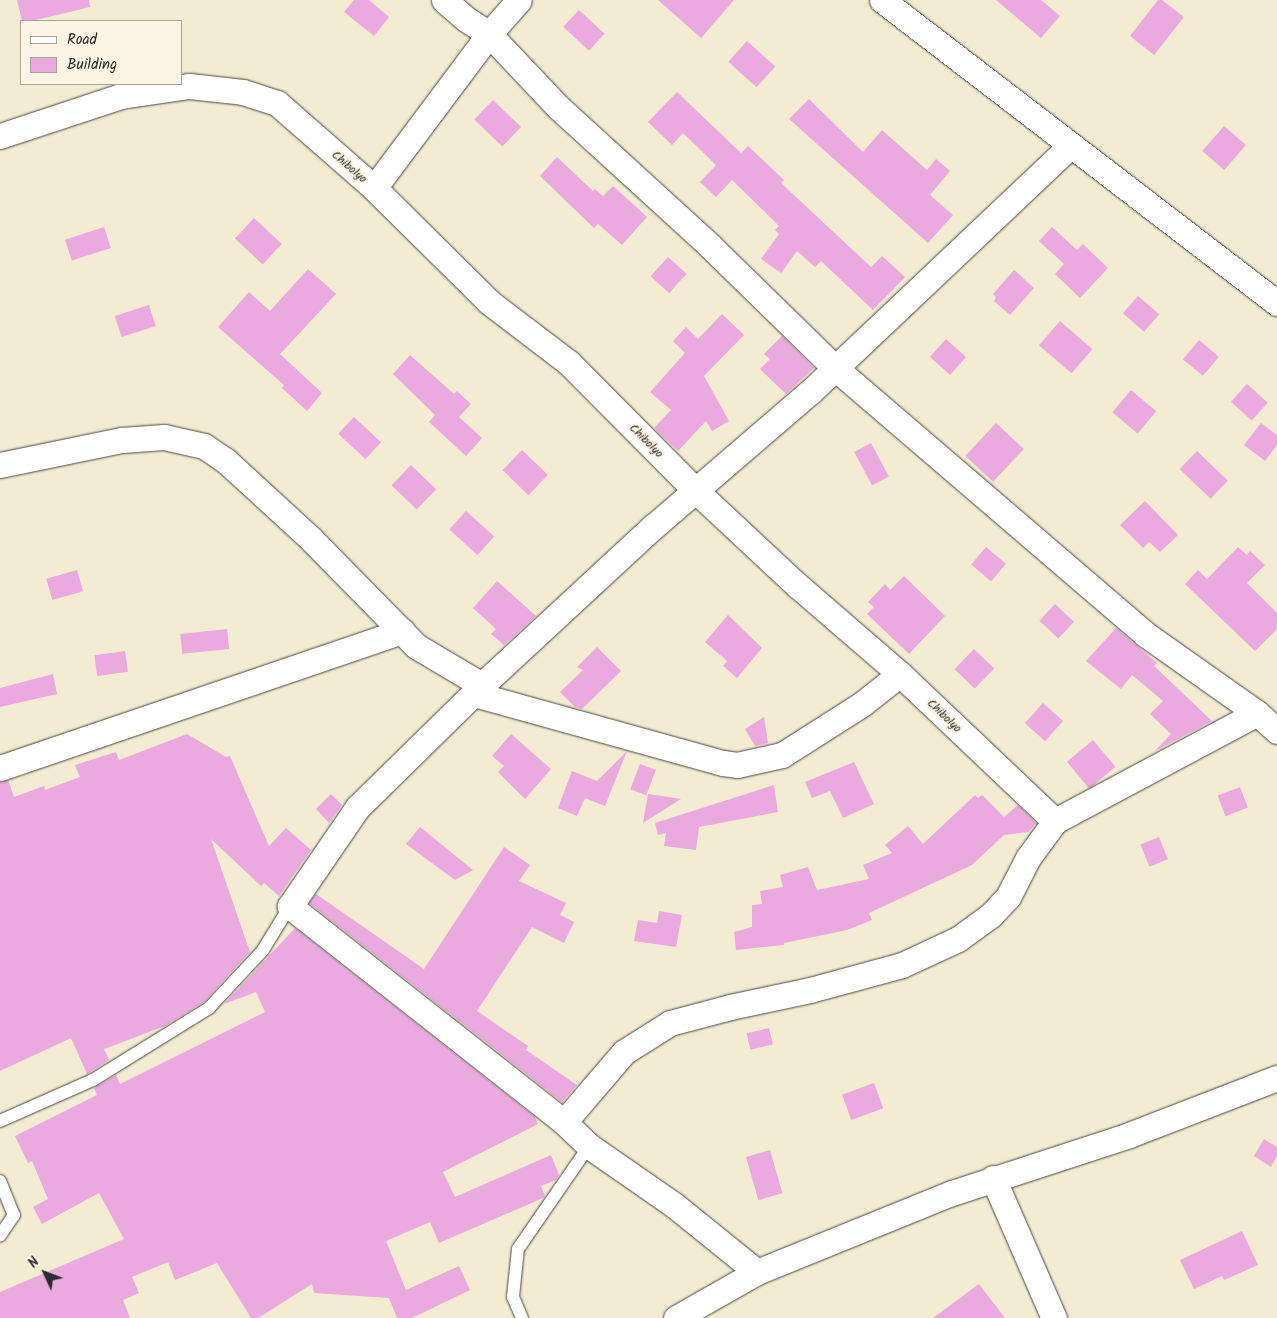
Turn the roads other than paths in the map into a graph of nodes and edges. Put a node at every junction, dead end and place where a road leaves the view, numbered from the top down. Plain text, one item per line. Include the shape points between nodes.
1 (444, 0) edge
2 (520, 0) edge
3 (882, 0) edge
4 (489, 34) junction
5 (0, 136) edge
6 (1071, 145) junction
7 (374, 188) junction
8 (1277, 303) edge
9 (835, 368) junction
10 (0, 465) edge
11 (696, 490) junction
12 (402, 631) junction
13 (900, 674) junction
14 (478, 690) junction
15 (1257, 713) junction
16 (1277, 731) edge
17 (0, 768) edge
18 (1055, 821) junction
19 (290, 906) junction
20 (1277, 1078) edge
21 (0, 1122) edge
22 (564, 1122) junction
23 (589, 1146) junction
24 (993, 1178) junction
25 (0, 1181) edge
26 (0, 1236) edge
27 (757, 1272) junction
28 (522, 1318) edge
29 (676, 1318) edge
30 (1054, 1318) edge

1 - 4 street
2 - 4 street
3 - 6 street
4 - 7 street
4 - 9 street via 558,107 710,246
5 - 7 street, Chibolyo via 122,96 189,86 243,92 277,103
6 - 8 street
6 - 9 street
7 - 11 street, Chibolyo via 488,302 569,363
9 - 11 street
9 - 15 street via 1146,634
10 - 12 street via 122,440 164,437 204,446 226,461 311,539
11 - 13 street, Chibolyo via 798,586
11 - 14 street
12 - 14 street via 416,646
12 - 17 street
13 - 14 street via 862,704 782,755 737,765
13 - 18 street, Chibolyo
14 - 19 street via 357,808
15 - 16 street
15 - 18 street
18 - 22 street via 1028,858 1008,896 992,915 958,939 902,965 670,1023 624,1052
19 - 21 lane via 263,950 209,1008 93,1080
19 - 22 street
20 - 24 street via 1129,1135
22 - 23 street
23 - 27 street via 674,1205
23 - 28 lane via 518,1249 512,1297
24 - 27 street
24 - 30 street
25 - 26 lane via 14,1215
27 - 29 street

